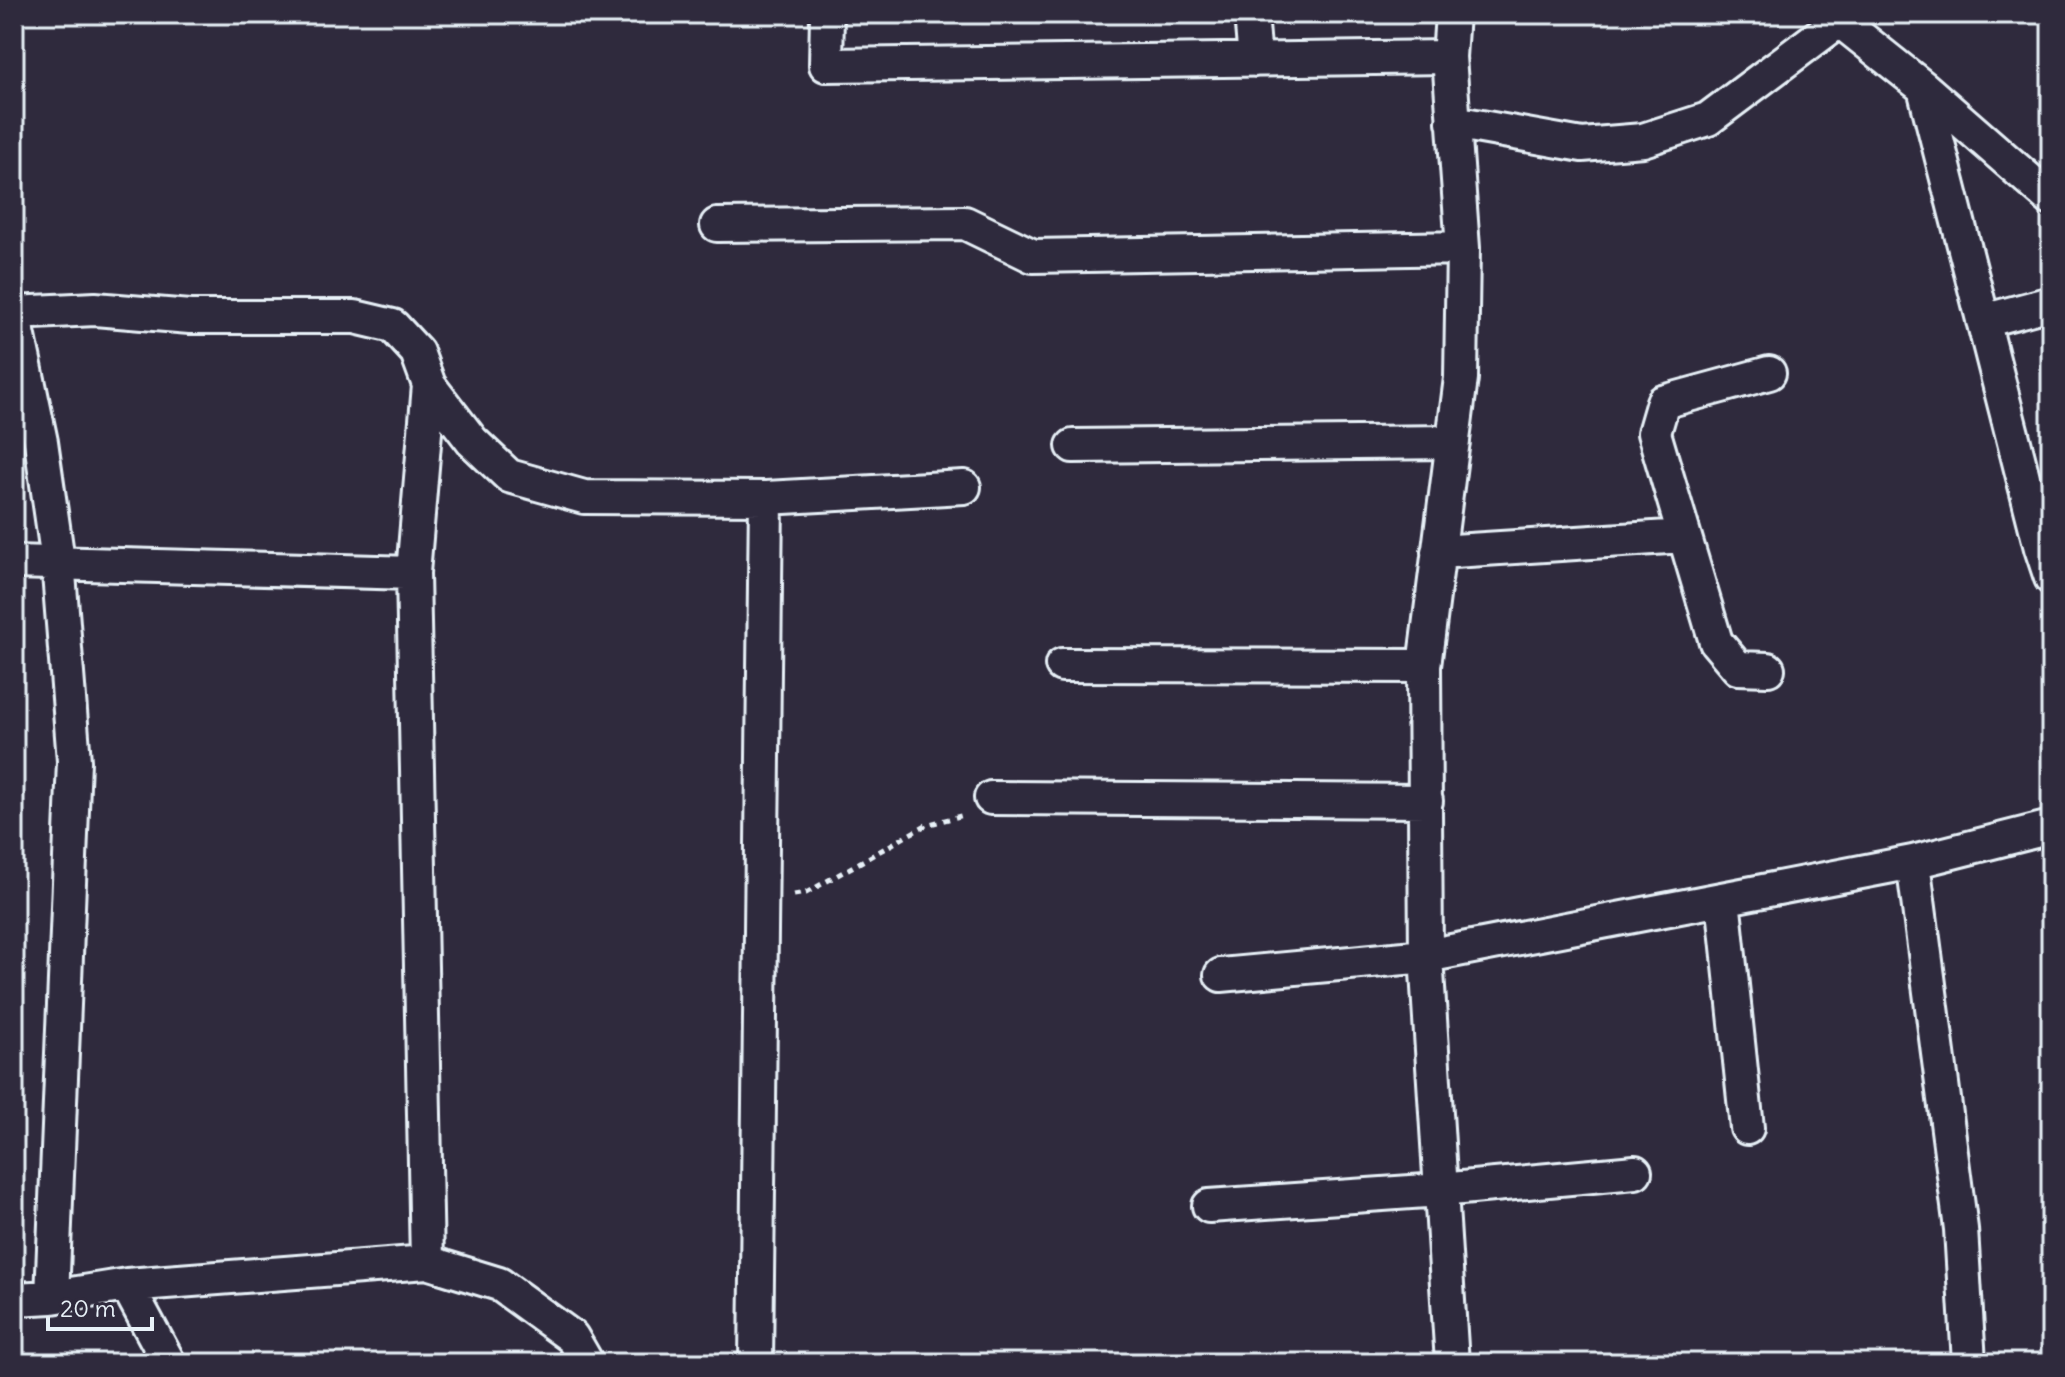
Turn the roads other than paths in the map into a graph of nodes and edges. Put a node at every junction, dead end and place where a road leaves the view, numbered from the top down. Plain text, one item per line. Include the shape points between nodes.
1 (827, 14) edge
2 (1251, 14) edge
3 (1452, 14) edge
4 (1844, 18) edge
5 (1449, 57) junction
6 (1255, 60) junction
7 (1924, 88) junction
8 (1453, 122) junction
9 (2051, 199) edge
10 (717, 225) dead end
11 (1463, 248) junction
12 (2051, 303) edge
13 (14, 313) edge
14 (1983, 321) junction
15 (1769, 373) dead end
16 (429, 385) junction
17 (1453, 442) junction
18 (1073, 446) dead end
19 (964, 487) dead end
20 (766, 498) junction
21 (1684, 536) junction
22 (1438, 552) junction
23 (58, 561) junction
24 (14, 562) edge
25 (413, 573) junction
26 (2051, 578) edge
27 (1062, 665) dead end
28 (1424, 666) junction
29 (1768, 669) dead end
30 (991, 798) road end
31 (1426, 801) junction
32 (2051, 827) edge
33 (1913, 862) junction
34 (1723, 899) junction
35 (1426, 956) junction
36 (1221, 975) dead end
37 (1747, 1128) dead end
38 (1635, 1172) dead end
39 (1440, 1190) junction
40 (1209, 1206) dead end
41 (427, 1262) junction
42 (127, 1285) junction
43 (52, 1297) junction
44 (14, 1299) edge
45 (169, 1363) edge
46 (587, 1363) edge
47 (756, 1363) edge
48 (1452, 1363) edge
49 (1969, 1363) edge

1 - 6 street via 826,65
2 - 6 street
3 - 5 street
4 - 7 street
4 - 8 street via 1708,119 1643,140 1582,145
5 - 6 street
5 - 8 street
7 - 9 street
7 - 14 street
8 - 11 street
10 - 11 street via 965,223 1033,256
11 - 17 street via 1461,378
12 - 14 street
13 - 16 street via 95,309 190,317 355,317 393,326 417,352
13 - 23 street via 41,442
14 - 26 street
15 - 21 street via 1663,402 1654,433
16 - 20 street via 472,441 509,476 584,497
16 - 25 street
17 - 18 street
17 - 22 street
19 - 20 street
20 - 47 street
21 - 22 street
21 - 29 street via 1716,642 1738,668
22 - 28 street
23 - 24 street
23 - 25 street
23 - 43 street via 74,761
25 - 41 street
27 - 28 street
28 - 31 street
30 - 31 street
31 - 35 street
32 - 33 street
33 - 34 street
33 - 49 street via 1961,1229
34 - 35 street
34 - 37 street
35 - 36 street
35 - 39 street
38 - 39 street
39 - 40 street
39 - 48 street
41 - 42 street
41 - 46 street via 499,1284 572,1337
42 - 43 street
42 - 45 street
43 - 44 street

